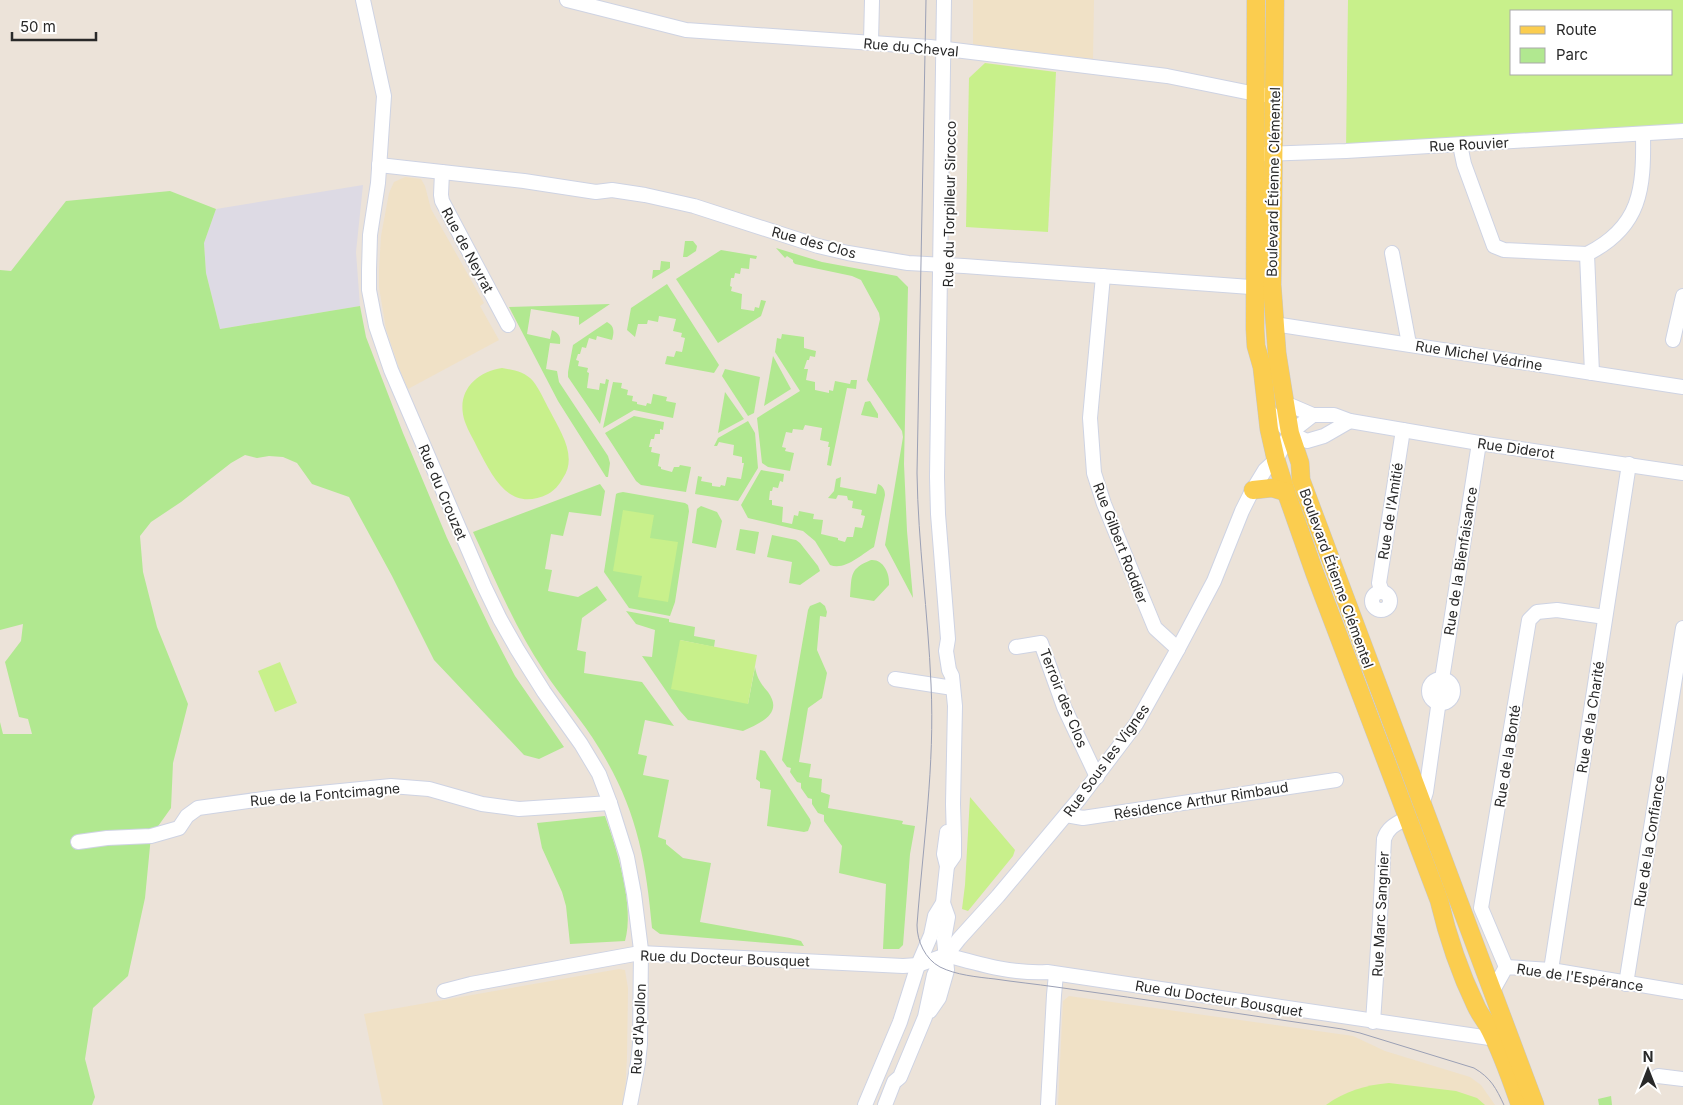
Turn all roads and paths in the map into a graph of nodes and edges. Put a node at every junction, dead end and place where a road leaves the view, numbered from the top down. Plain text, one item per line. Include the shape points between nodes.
1 (363, 0) edge
2 (566, 0) edge
3 (872, 0) edge
4 (944, 0) edge
5 (953, 0) edge
6 (1256, 0) edge
7 (1275, 0) edge
8 (580, 2) edge
9 (871, 42) junction
10 (947, 49) junction
11 (1265, 95) junction
12 (1683, 131) edge
13 (1643, 134) junction
14 (1460, 145) junction
15 (1264, 154) junction
16 (379, 165) junction
17 (442, 172) junction
18 (1392, 254) dead end
19 (1587, 254) junction
20 (944, 265) junction
21 (1103, 276) junction
22 (1254, 288) junction
23 (1272, 289) junction
24 (1683, 296) edge
25 (1274, 324) junction
26 (508, 325) dead end
27 (1674, 340) dead end
28 (1409, 344) junction
29 (1592, 373) junction
30 (1683, 387) edge
31 (1285, 403) junction
32 (1268, 410) junction
33 (1313, 415) junction
34 (1350, 421) junction
35 (1403, 430) junction
36 (1290, 433) junction
37 (1479, 443) junction
38 (1276, 460) junction
39 (1629, 464) junction
40 (1683, 473) edge
41 (1301, 480) junction
42 (1254, 490) junction
43 (1286, 492) junction
44 (1382, 592) dead end
45 (1605, 617) junction
46 (1683, 628) edge
47 (1016, 647) dead end
48 (1178, 649) junction
49 (895, 680) dead end
50 (953, 682) junction
51 (1678, 699) edge
52 (1097, 777) junction
53 (1336, 780) dead end
54 (610, 803) junction
55 (1422, 805) junction
56 (1066, 816) junction
57 (1408, 818) junction
58 (78, 842) dead end
59 (945, 910) junction
60 (974, 922) junction
61 (640, 953) junction
62 (946, 955) junction
63 (918, 965) junction
64 (1506, 967) junction
65 (1551, 970) junction
66 (1056, 974) junction
67 (1626, 984) junction
68 (444, 991) dead end
69 (1492, 992) junction
70 (1683, 992) edge
71 (1476, 1008) junction
72 (925, 1017) junction
73 (1374, 1022) junction
74 (1467, 1034) junction
75 (1493, 1038) junction
76 (1510, 1043) junction
77 (1658, 1076) dead end
78 (1683, 1079) edge
79 (630, 1105) edge
80 (865, 1105) edge
81 (884, 1105) edge
82 (1048, 1105) edge
83 (1520, 1105) edge
84 (1535, 1105) edge

1 - 16 street, Rue du Crouzet via 384,96
2 - 8 street, Rue du Cheval
3 - 9 street
4 - 10 street, Rue du Torpilleur Sirocco
5 - 10 street, Rue du Torpilleur Sirocco
6 - 11 main road, Boulevard Étienne Clémentel
7 - 11 main road, Boulevard Étienne Clémentel
8 - 9 street, Rue du Cheval via 686,30
9 - 10 street, Rue du Cheval
10 - 11 street, Rue du Cheval via 1167,76
10 - 20 street, Rue du Torpilleur Sirocco
11 - 15 main road, Boulevard Étienne Clémentel
12 - 13 street, Rue Rouvier
13 - 14 street, Rue Rouvier
13 - 19 street via 1644,171 1640,195 1630,219 1613,237
14 - 15 street, Rue Rouvier
14 - 19 street via 1494,246 1513,251
15 - 22 main road, Boulevard Étienne Clémentel
15 - 23 main road, Boulevard Étienne Clémentel
16 - 17 street, Rue des Clos
16 - 54 street, Rue du Crouzet via 370,235 369,290 383,350 500,619 544,692 581,744
17 - 20 street, Rue des Clos via 596,192 612,190 645,195 694,206 818,246 908,263
17 - 26 street, Rue de Neyrat via 442,201
18 - 28 street
19 - 29 street
20 - 21 street, Rue des Clos
20 - 50 street, Rue du Torpilleur Sirocco via 937,477 948,639 946,651
21 - 22 street, Rue des Clos
21 - 48 street, Rue Gilbert Roddier via 1090,418 1094,473 1155,628
22 - 23 street, Rue des Clos
22 - 32 main road, Boulevard Étienne Clémentel via 1256,346
23 - 25 main road, Boulevard Étienne Clémentel
24 - 27 street
25 - 28 street, Rue Michel Védrine
25 - 31 main road, Boulevard Étienne Clémentel
28 - 29 street, Rue Michel Védrine
29 - 30 street, Rue Michel Védrine
31 - 33 street, Rue Diderot
31 - 36 main road, Boulevard Étienne Clémentel
32 - 36 street
32 - 38 main road, Boulevard Étienne Clémentel
33 - 34 street, Rue Diderot via 1334,415
33 - 36 street
34 - 35 street, Rue Diderot
34 - 36 street via 1324,436 1307,441
35 - 37 street, Rue Diderot
35 - 44 street, Rue de l'Amitié via 1379,583
36 - 38 street
36 - 41 main road, Boulevard Étienne Clémentel via 1300,463
37 - 39 street, Rue Diderot
37 - 55 street, Rue de la Bienfaisance
38 - 41 street
38 - 42 street via 1265,470
38 - 43 main road, Boulevard Étienne Clémentel
39 - 40 street, Rue Diderot
39 - 45 street, Rue de la Charité
41 - 55 main road, Boulevard Étienne Clémentel
42 - 43 main road via 1272,488
42 - 48 street, Rue Sous les Vignes via 1214,581
43 - 57 main road, Boulevard Étienne Clémentel
45 - 64 street, Rue de la Bonté via 1557,610 1537,612 1529,620 1481,908
45 - 65 street, Rue de la Charité
46 - 51 street, Rue de la Confiance
47 - 52 street, Terroir des Clos via 1041,643 1064,707
48 - 52 street, Rue Sous les Vignes via 1136,724
49 - 50 street
50 - 59 street, Rue du Torpilleur Sirocco via 954,856 947,866
51 - 67 street, Rue de la Confiance
52 - 56 street, Rue Sous les Vignes
53 - 56 street, Résidence Arthur Rimbaud via 1083,818
54 - 58 street, Rue de la Fontcimagne via 519,809 482,804 428,788 391,786 198,808 179,828 151,836
54 - 61 street, Rue du Crouzet via 634,894
55 - 69 main road, Boulevard Étienne Clémentel
56 - 60 street, Rue Sous les Vignes
57 - 71 main road, Boulevard Étienne Clémentel
57 - 73 street, Rue Marc Sangnier via 1391,826 1384,840
59 - 60 street via 953,920 965,925
59 - 62 street, Rue du Torpilleur Sirocco
59 - 63 street, Rue du Torpilleur Sirocco via 935,916
60 - 62 street, Rue Sous les Vignes
61 - 63 street, Rue du Docteur Bousquet
61 - 68 street, Rue du Docteur Bousquet
61 - 79 street, Rue d'Apollon via 638,1063
62 - 63 street
62 - 66 street, Rue du Docteur Bousquet via 978,965
62 - 72 street via 946,979 939,998
63 - 72 street via 924,980
63 - 80 street via 900,1022
64 - 65 street, Rue de l'Espérance
64 - 69 street, Rue de l'Espérance
65 - 67 street, Rue de l'Espérance
66 - 73 street, Rue du Docteur Bousquet
66 - 82 street
67 - 70 street, Rue de l'Espérance
69 - 76 main road, Boulevard Étienne Clémentel
71 - 74 street via 1474,1026
71 - 75 main road, Boulevard Étienne Clémentel
72 - 81 street via 900,1077 894,1082
73 - 74 street, Rue du Docteur Bousquet
74 - 75 street, Rue du Docteur Bousquet
75 - 76 street
75 - 83 main road, Boulevard Étienne Clémentel
76 - 84 main road, Boulevard Étienne Clémentel
77 - 78 street

